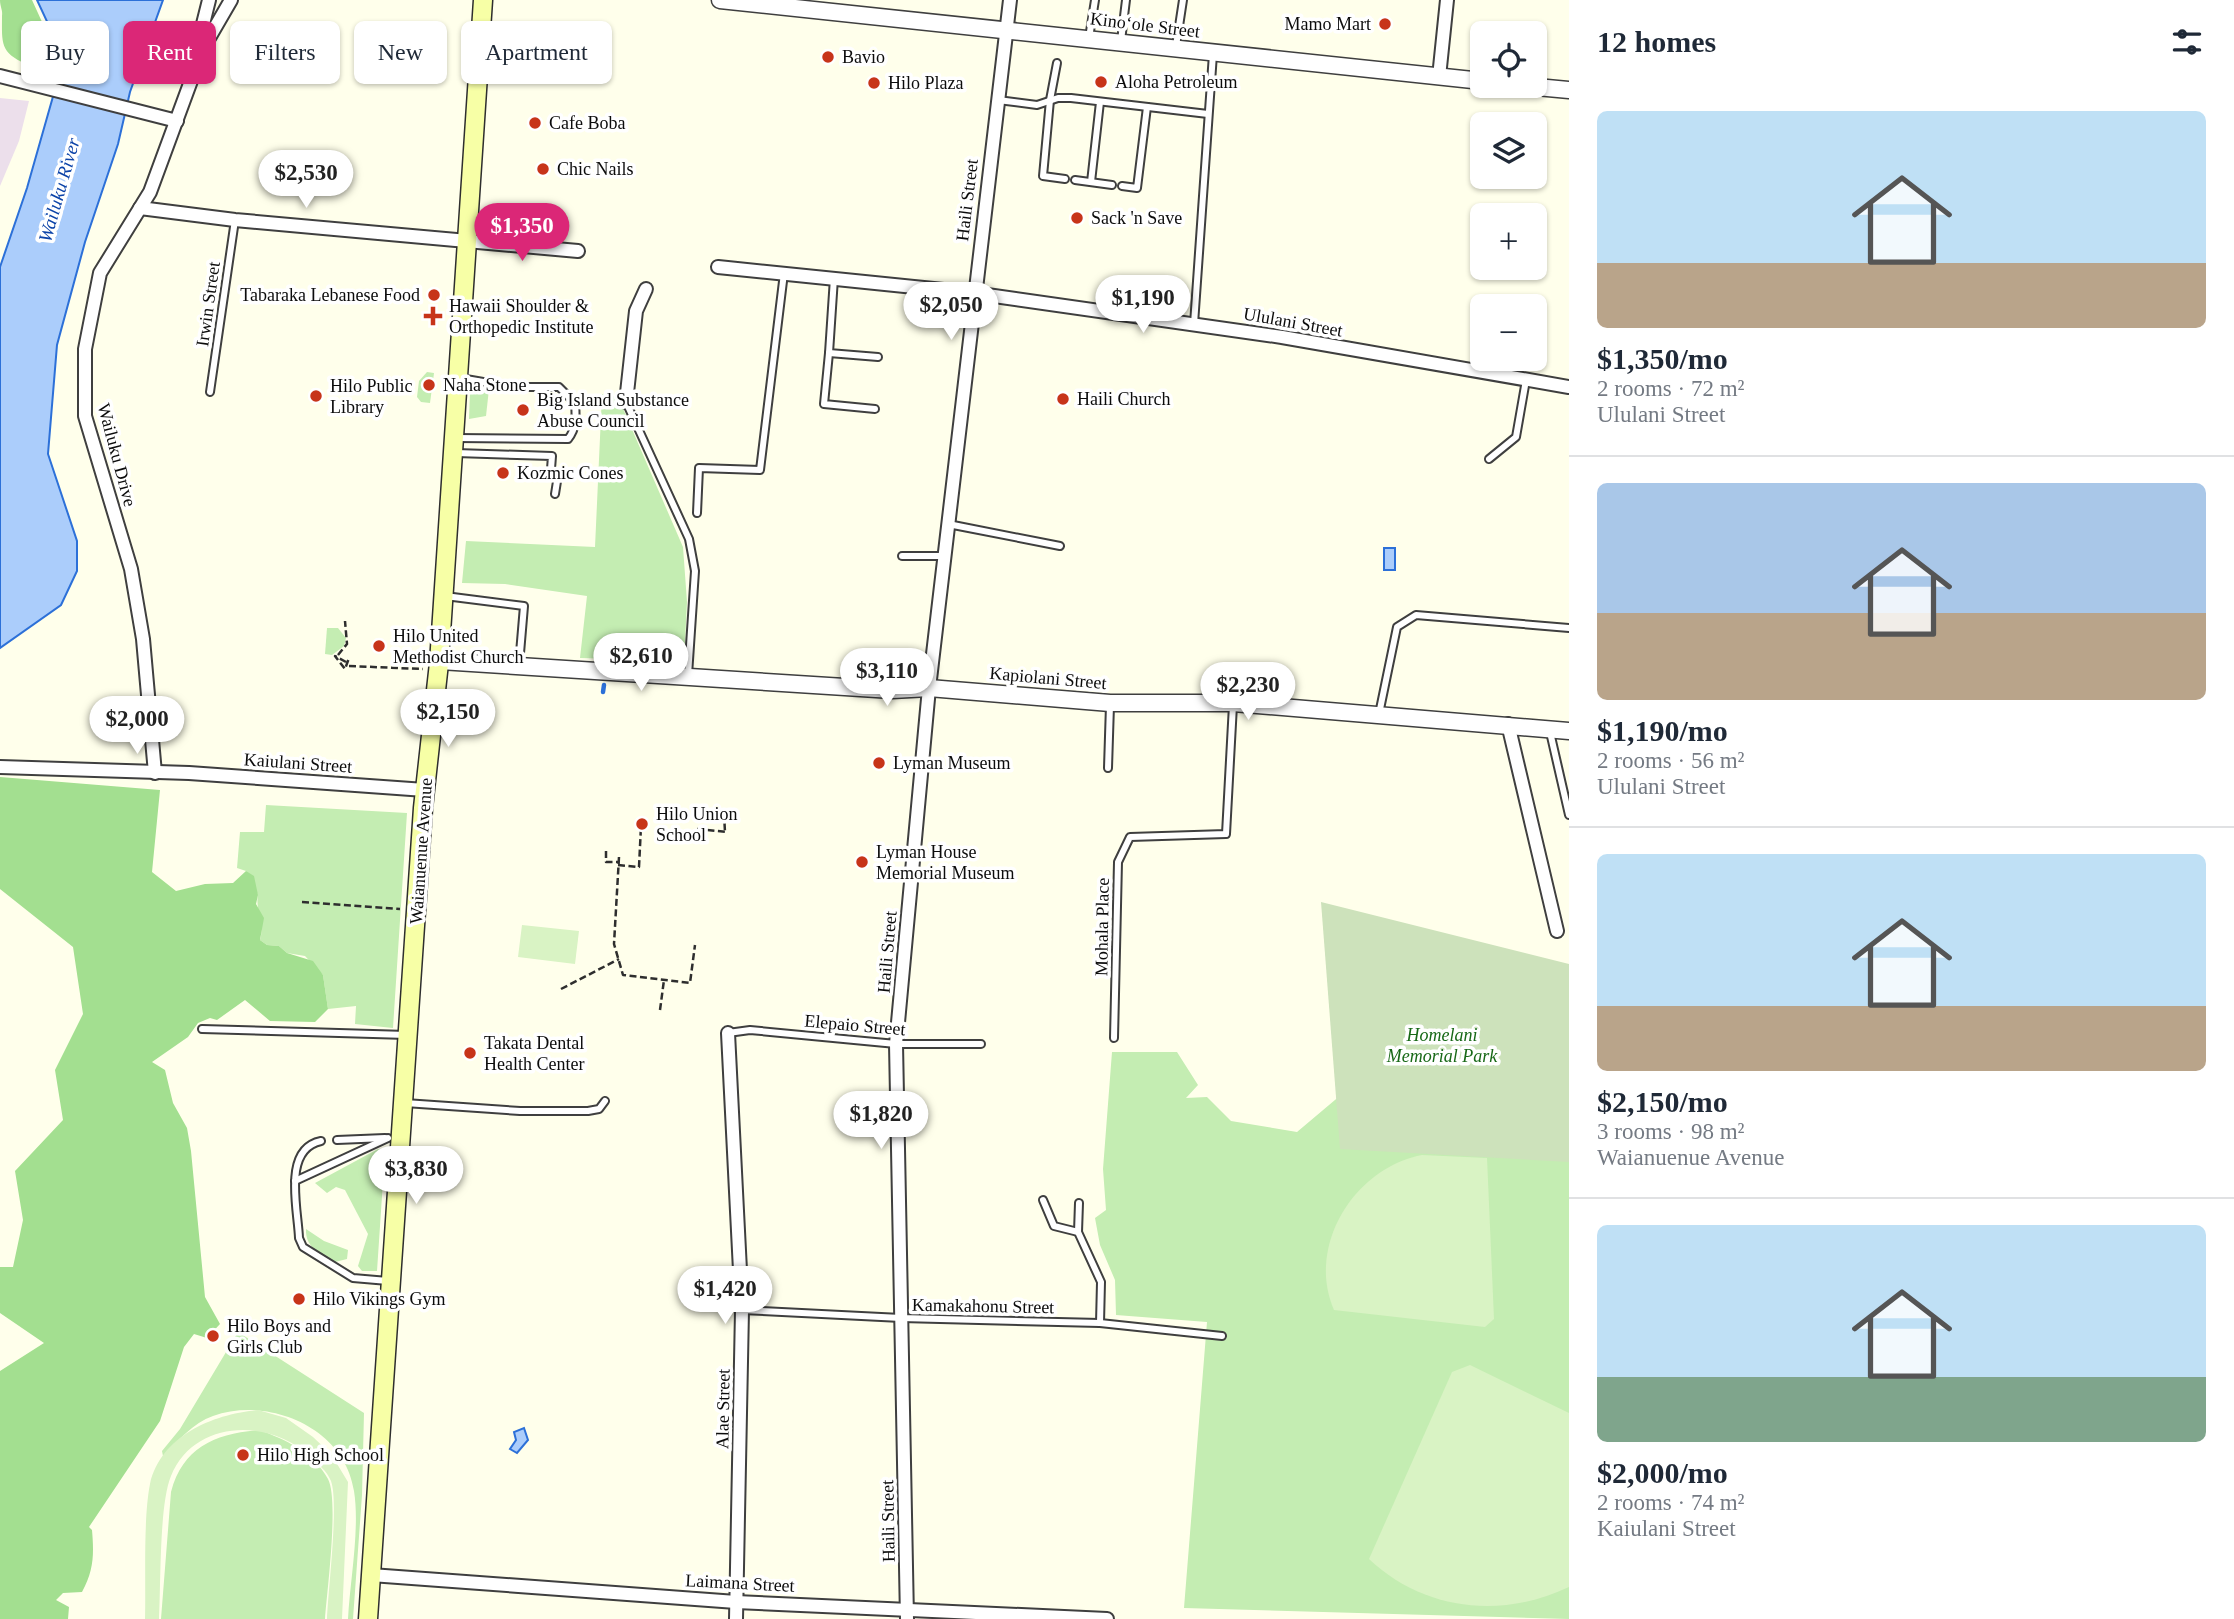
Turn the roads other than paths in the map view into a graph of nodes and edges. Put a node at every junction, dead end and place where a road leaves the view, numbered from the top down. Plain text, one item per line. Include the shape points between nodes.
1 (209, 0) edge
2 (231, 0) edge
3 (483, 0) edge
4 (720, 0) edge
5 (1010, 0) edge
6 (1095, 0) edge
7 (1126, 0) edge
8 (1183, 0) edge
9 (1447, 0) edge
10 (204, 21) edge
11 (216, 26) edge
12 (1006, 28) junction
13 (1089, 38) junction
14 (1121, 41) junction
15 (1176, 48) junction
16 (1213, 52) junction
17 (1057, 63) dead end
18 (0, 76) edge
19 (1439, 77) junction
20 (1470, 80) edge
21 (190, 84) edge
22 (1547, 88) edge
23 (1569, 90) edge
24 (998, 100) junction
25 (1050, 100) junction
26 (1100, 102) junction
27 (1147, 107) junction
28 (1208, 114) junction
29 (177, 121) junction
30 (1065, 179) dead end
31 (1075, 180) dead end
32 (1091, 182) junction
33 (1112, 185) dead end
34 (1122, 186) dead end
35 (140, 208) junction
36 (235, 220) junction
37 (468, 241) junction
38 (578, 251) dead end
39 (719, 267) dead end
40 (784, 273) junction
41 (834, 278) junction
42 (646, 289) dead end
43 (973, 293) junction
44 (1194, 324) junction
45 (829, 353) junction
46 (878, 357) dead end
47 (458, 378) junction
48 (1526, 380) junction
49 (1569, 387) edge
50 (209, 392) dead end
51 (626, 402) joint
52 (874, 409) dead end
53 (454, 445) junction
54 (1489, 460) dead end
55 (555, 494) dead end
56 (697, 513) dead end
57 (948, 524) junction
58 (1060, 546) dead end
59 (902, 556) dead end
60 (945, 556) junction
61 (443, 596) junction
62 (1569, 628) edge
63 (431, 665) junction
64 (519, 667) junction
65 (688, 677) junction
66 (929, 688) junction
67 (1110, 703) junction
68 (1233, 703) junction
69 (1379, 714) junction
70 (1508, 724) junction
71 (1549, 731) junction
72 (1569, 731) edge
73 (0, 767) edge
74 (1108, 768) dead end
75 (155, 773) junction
76 (425, 790) junction
77 (1569, 815) edge
78 (1557, 931) dead end
79 (202, 1029) dead end
80 (728, 1033) joint
81 (409, 1034) junction
82 (1114, 1038) dead end
83 (896, 1044) junction
84 (981, 1044) dead end
85 (606, 1101) dead end
86 (403, 1103) junction
87 (395, 1138) junction
88 (337, 1140) dead end
89 (321, 1141) dead end
90 (295, 1181) junction
91 (1043, 1200) dead end
92 (1079, 1203) dead end
93 (1079, 1232) junction
94 (391, 1282) junction
95 (742, 1310) junction
96 (901, 1318) junction
97 (1100, 1322) junction
98 (1222, 1335) dead end
99 (371, 1575) junction
100 (736, 1602) junction
101 (908, 1614) edge
102 (368, 1619) edge
103 (736, 1619) edge
104 (1096, 1619) edge
105 (1107, 1619) edge

1 - 10 street, Wailuku Drive
2 - 11 street
3 - 37 main road, Waianuenue Avenue
4 - 12 street, Kinoʻole Street
5 - 12 street, Haili Street
6 - 13 lane
7 - 14 lane
8 - 15 lane
9 - 19 street
12 - 13 street, Kinoʻole Street
12 - 24 street, Haili Street
13 - 14 street, Kinoʻole Street
14 - 15 street, Kinoʻole Street
15 - 16 street, Kinoʻole Street
16 - 19 street, Kinoʻole Street
16 - 28 lane
17 - 25 lane
18 - 29 street
19 - 20 street, Kinoʻole Street
21 - 29 street, Wailuku Drive
22 - 23 street
24 - 25 lane via 1037,105
24 - 43 street, Haili Street
25 - 26 lane
25 - 30 lane via 1043,176
26 - 27 lane
26 - 32 lane
27 - 28 lane
27 - 34 lane via 1137,188
28 - 44 lane
29 - 35 street, Wailuku Drive
31 - 32 lane
32 - 33 lane
35 - 36 street
35 - 75 street, Wailuku Drive via 100,273 84,372 85,416 125,544 143,639
36 - 37 street
36 - 50 lane, Irwin Street
37 - 38 street
37 - 47 main road, Waianuenue Avenue
39 - 40 street, Ululani Street
40 - 41 street, Ululani Street
40 - 56 lane via 760,470 699,468
41 - 43 street, Ululani Street
41 - 45 lane
42 - 51 street via 636,311
43 - 44 street, Ululani Street
43 - 57 street, Haili Street
44 - 48 street, Ululani Street
45 - 46 lane
45 - 52 lane via 824,404
47 - 53 main road, Waianuenue Avenue
47 - 53 lane via 513,387 559,387 575,403 576,416 568,439
48 - 49 street, Ululani Street
48 - 54 lane via 1516,437
51 - 65 lane via 689,539 695,571
53 - 55 lane via 552,456 551,469 558,475
53 - 61 main road, Waianuenue Avenue
57 - 58 lane
57 - 60 street, Haili Street
59 - 60 lane
60 - 66 street, Haili Street
61 - 63 main road, Waianuenue Avenue
61 - 64 lane via 524,606
62 - 69 lane via 1416,615 1396,627
63 - 64 street, Kapiolani Street
63 - 76 main road, Waianuenue Avenue
64 - 65 street, Kapiolani Street
65 - 66 street, Kapiolani Street via 892,691
66 - 67 street, Kapiolani Street
66 - 83 street, Haili Street
67 - 68 street, Kapiolani Street
67 - 74 lane
68 - 69 street, Kapiolani Street
68 - 82 lane, Mohala Place via 1226,834 1130,837 1118,862
69 - 70 street, Kapiolani Street
70 - 71 street, Kapiolani Street
70 - 78 street
71 - 72 street, Kapiolani Street
71 - 77 lane
73 - 75 street, Kaiulani Street
75 - 76 street, Kaiulani Street
76 - 81 main road, Waianuenue Avenue
79 - 81 lane
80 - 83 lane, Elepaio Street via 750,1030
80 - 95 street, Alae Street
81 - 86 main road, Waianuenue Avenue
83 - 84 lane, Elepaio Street
83 - 96 street, Haili Street
85 - 86 lane via 599,1109 588,1111
86 - 87 main road, Waianuenue Avenue
87 - 88 lane
87 - 90 lane
87 - 94 main road, Waianuenue Avenue
89 - 90 lane via 299,1155
90 - 94 lane via 299,1238 308,1253 353,1278
91 - 93 lane via 1054,1226
92 - 93 lane
93 - 97 lane via 1101,1282
94 - 99 main road, Waianuenue Avenue
95 - 96 lane, Kamakahonu Street
95 - 100 street, Alae Street
96 - 97 lane, Kamakahonu Street
96 - 101 street, Haili Street
97 - 98 lane, Kamakahonu Street
99 - 100 street, Laimana Street
99 - 102 main road, Waianuenue Avenue
100 - 101 street, Laimana Street
100 - 103 street, Alae Street
101 - 104 street, Laimana Street
104 - 105 street, Laimana Street

